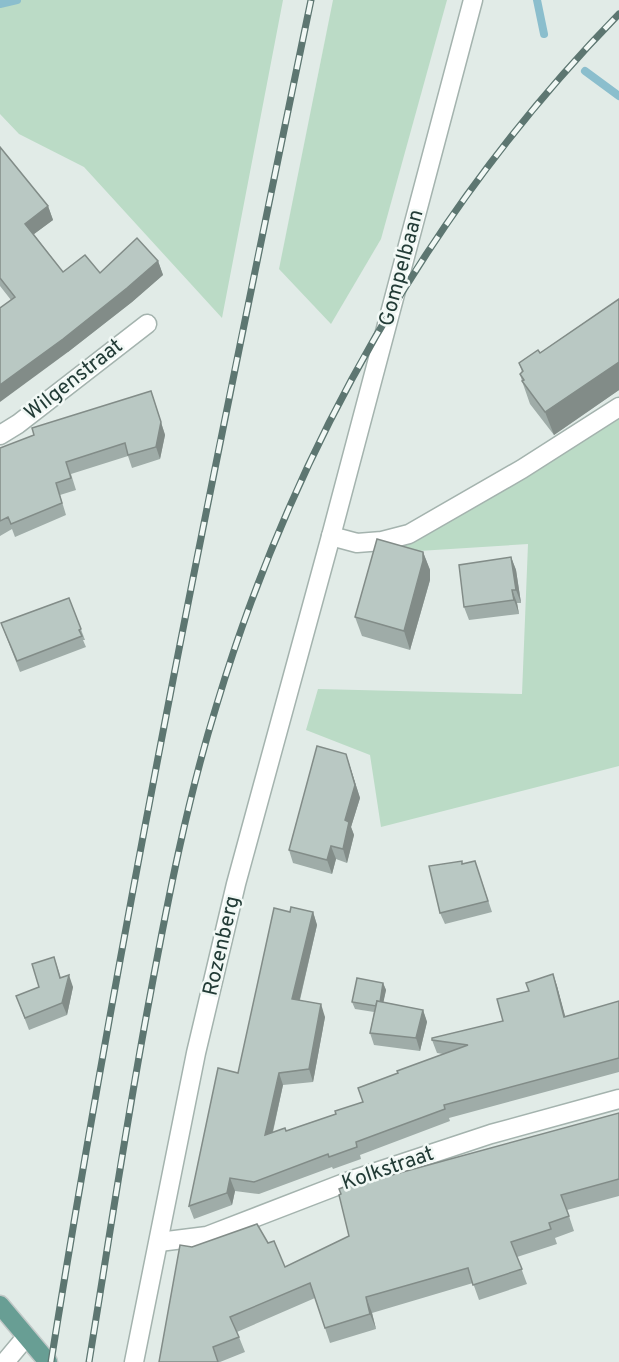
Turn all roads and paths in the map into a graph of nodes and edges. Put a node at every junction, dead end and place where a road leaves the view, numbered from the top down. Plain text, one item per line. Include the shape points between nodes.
1 (473, 0) edge
2 (147, 324) dead end
3 (619, 407) edge
4 (0, 435) edge
5 (331, 536) junction
6 (619, 1099) edge
7 (159, 1242) junction
8 (0, 1305) edge
9 (26, 1337) junction
10 (5, 1362) edge
11 (48, 1362) edge
12 (134, 1362) edge

1 - 5 street, Gompelbaan
2 - 4 street, Wilgenstraat
3 - 5 street via 409,534 357,543
5 - 7 street, Rozenberg via 236,884 196,1053
6 - 7 street, Kolkstraat via 491,1134 352,1180 207,1236
7 - 12 street, Rozenberg
8 - 9 main road
9 - 10 street
9 - 11 main road

